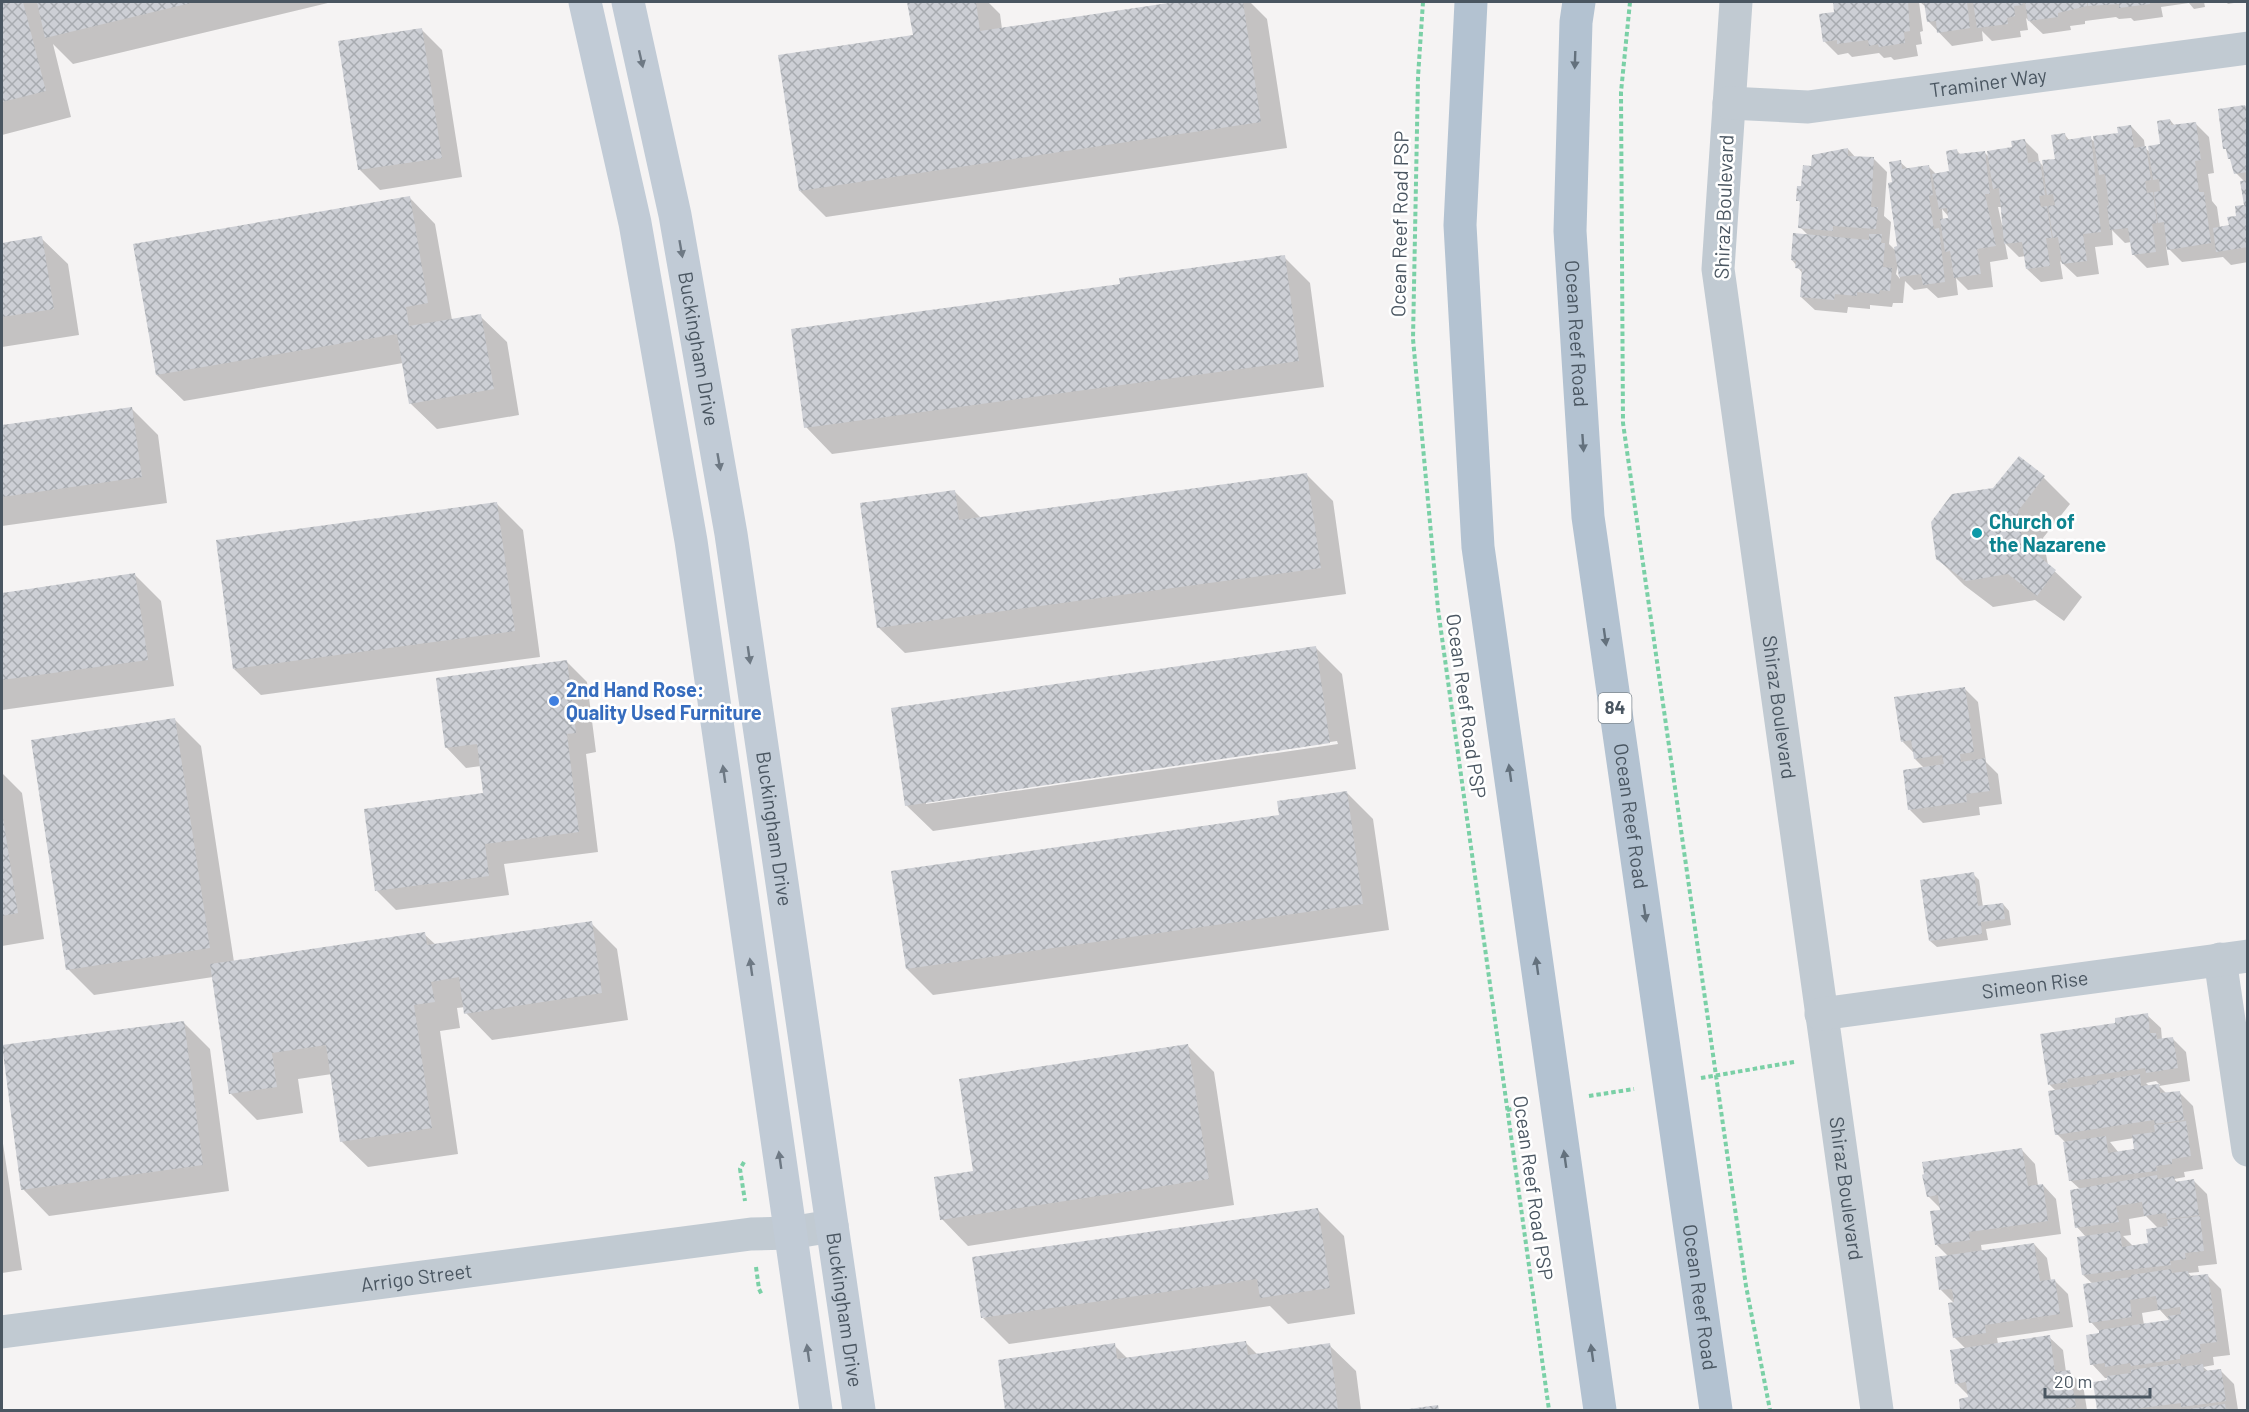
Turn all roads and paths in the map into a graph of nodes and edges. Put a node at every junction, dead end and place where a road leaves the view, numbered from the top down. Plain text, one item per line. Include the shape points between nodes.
1 (585, 2) edge
2 (628, 2) edge
3 (1423, 2) edge
4 (1471, 2) edge
5 (1579, 2) edge
6 (1630, 2) edge
7 (1736, 2) edge
8 (2247, 48) edge
9 (1729, 103) junction
10 (2234, 957) edge
11 (1821, 1014) junction
12 (2247, 1149) edge
13 (832, 1226) junction
14 (790, 1233) junction
15 (2, 1332) edge
16 (816, 1410) edge
17 (859, 1410) edge
18 (1549, 1410) edge
19 (1600, 1410) edge
20 (1716, 1410) edge
21 (1770, 1410) edge
22 (1877, 1410) edge

14 -> 1 street, Buckingham Drive via 691,541 635,223
2 -> 13 street, Buckingham Drive via 675,215 732,534
3 - 18 path, Ocean Reef Road PSP via 1414,351 1438,609
19 -> 4 main road via 1478,547 1460,225
5 -> 20 main road, Ocean Reef Road / 84 via 1570,231 1588,517
6 - 21 path via 1621,92 1623,423 1746,1286
7 - 9 street, Shiraz Boulevard
8 - 9 street, Traminer Way via 1808,107
9 - 11 street, Shiraz Boulevard via 1718,269
10 - 11 street, Simeon Rise
10 - 12 street
11 - 22 street, Shiraz Boulevard
13 - 14 street, Arrigo Street
13 - 17 street, Buckingham Drive
14 - 15 street, Arrigo Street via 751,1234
16 -> 14 street, Buckingham Drive

